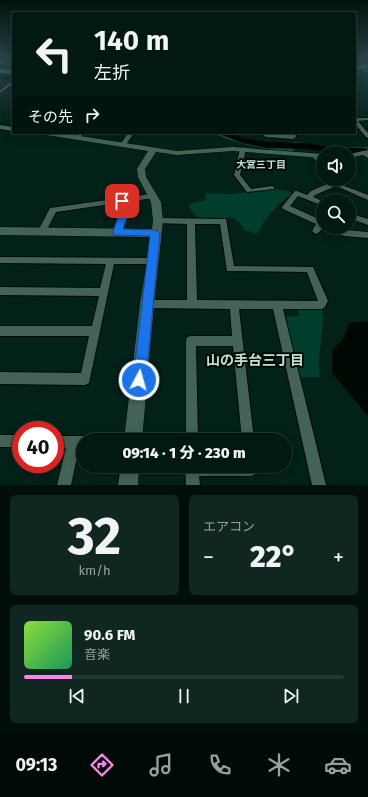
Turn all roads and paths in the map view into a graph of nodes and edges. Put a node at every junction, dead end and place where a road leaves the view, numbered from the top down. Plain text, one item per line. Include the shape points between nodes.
1 (12, 83) edge
2 (0, 92) edge
3 (368, 119) edge
4 (356, 120) edge
5 (356, 121) edge
6 (0, 127) edge
7 (12, 129) edge
8 (62, 134) edge
9 (130, 134) edge
10 (266, 134) edge
11 (292, 134) edge
12 (79, 135) edge
13 (368, 136) edge
14 (123, 145) junction
15 (153, 150) junction
16 (243, 150) junction
17 (366, 154) edge
18 (356, 155) edge
19 (316, 156) edge
20 (325, 186) edge
21 (344, 186) edge
22 (272, 188) dead end
23 (152, 196) junction
24 (308, 198) junction
25 (368, 198) edge
26 (122, 201) junction
27 (316, 201) edge
28 (356, 217) edge
29 (191, 221) junction
30 (316, 221) edge
31 (368, 222) edge
32 (156, 227) junction
33 (0, 231) edge
34 (42, 231) junction
35 (118, 232) junction
36 (356, 234) edge
37 (368, 235) edge
38 (0, 260) edge
39 (111, 260) junction
40 (152, 261) junction
41 (0, 291) edge
42 (104, 292) junction
43 (192, 303) junction
44 (147, 304) junction
45 (234, 304) junction
46 (277, 304) junction
47 (0, 331) edge
48 (96, 331) junction
49 (238, 341) junction
50 (0, 378) edge
51 (134, 433) edge
52 (192, 433) edge
53 (247, 433) edge
54 (0, 440) edge
55 (12, 441) edge
56 (64, 442) edge
57 (76, 442) edge
58 (76, 448) edge
59 (129, 473) edge
60 (192, 473) edge
61 (64, 485) edge
62 (128, 485) edge
63 (193, 485) edge
64 (319, 485) edge

1 - 2 street
3 - 4 street
5 - 13 street
6 - 7 street
8 - 12 street
9 - 14 street
10 - 11 street via 293,137
12 - 14 street
14 - 15 street
15 - 16 street via 177,153
15 - 23 street via 141,169 142,177
16 - 19 street
16 - 22 street via 237,175 249,191
17 - 18 street
20 - 24 street
21 - 25 street
23 - 26 street
23 - 32 street via 158,209
24 - 27 street
24 - 30 street via 297,193 286,207
26 - 34 street via 53,210
26 - 35 street via 122,217
28 - 31 street
29 - 32 street
29 - 43 street
29 - 46 street via 223,221 230,269 310,268 323,301 321,305
32 - 35 street
32 - 40 street
33 - 34 street
34 - 35 street
36 - 37 street
38 - 39 street
39 - 40 street
39 - 42 street
40 - 44 street
41 - 42 street
42 - 48 street
43 - 44 street
43 - 45 street
44 - 51 street
45 - 46 street
45 - 49 street
46 - 64 street
47 - 48 street
48 - 50 street via 85,379
49 - 52 street via 191,341
49 - 53 street
54 - 55 street
56 - 57 street
58 - 61 street
59 - 62 street
60 - 63 street

